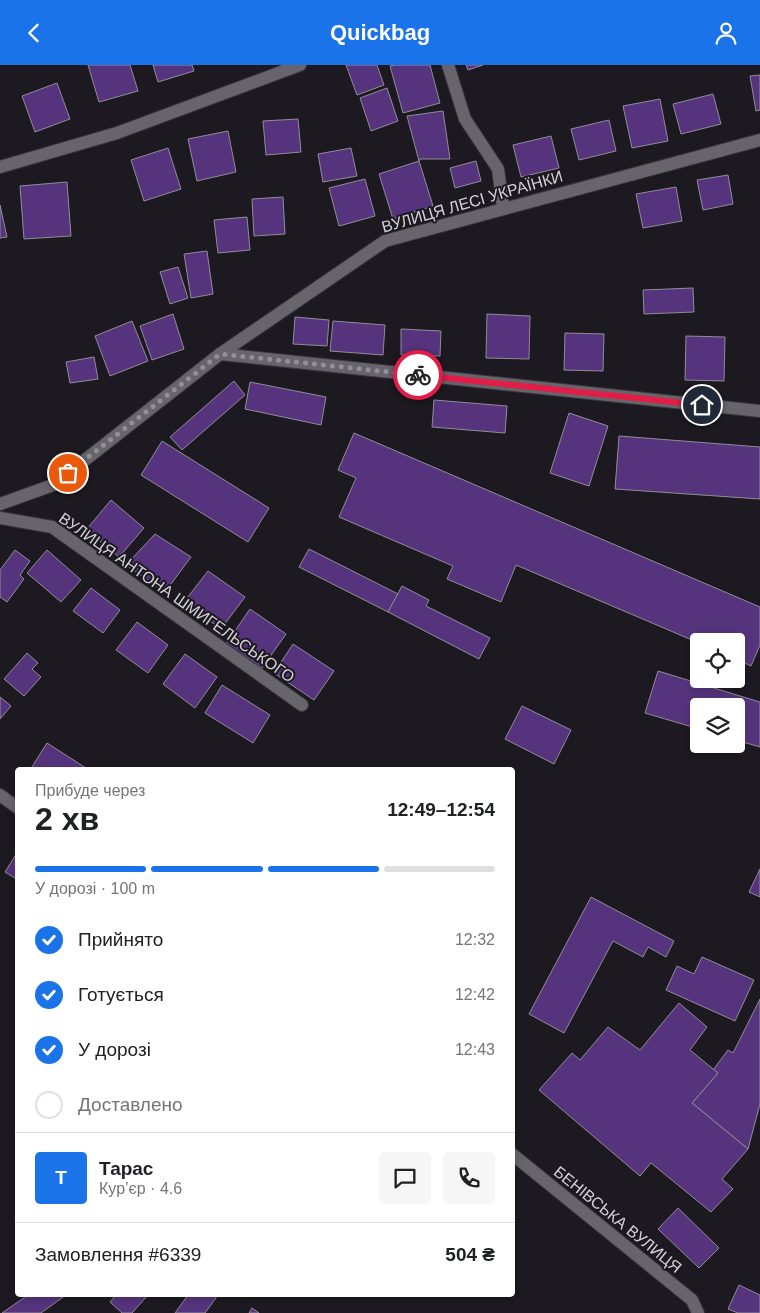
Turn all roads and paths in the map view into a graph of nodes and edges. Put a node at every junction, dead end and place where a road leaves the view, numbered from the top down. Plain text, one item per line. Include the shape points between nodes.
1 (300, 65) edge
2 (448, 65) edge
3 (760, 140) edge
4 (0, 167) edge
5 (503, 207) junction
6 (220, 354) junction
7 (760, 411) edge
8 (0, 504) edge
9 (0, 519) edge
10 (302, 705) dead end
11 (0, 795) edge
12 (15, 807) edge
13 (515, 1156) edge
14 (698, 1313) edge

1 - 4 street via 117,133
2 - 5 street via 465,119 498,169
3 - 5 street, ВУЛИЦЯ ЛЕСІ УКРАЇНКИ
5 - 6 street, ВУЛИЦЯ ЛЕСІ УКРАЇНКИ via 385,241
6 - 7 street
6 - 8 street, ВУЛИЦЯ ЛЕСІ УКРАЇНКИ via 53,485
9 - 10 street, ВУЛИЦЯ АНТОНА ШМИГЕЛЬСЬКОГО via 52,527
11 - 12 street
13 - 14 street, БЕНІВСЬКА ВУЛИЦЯ via 692,1300

